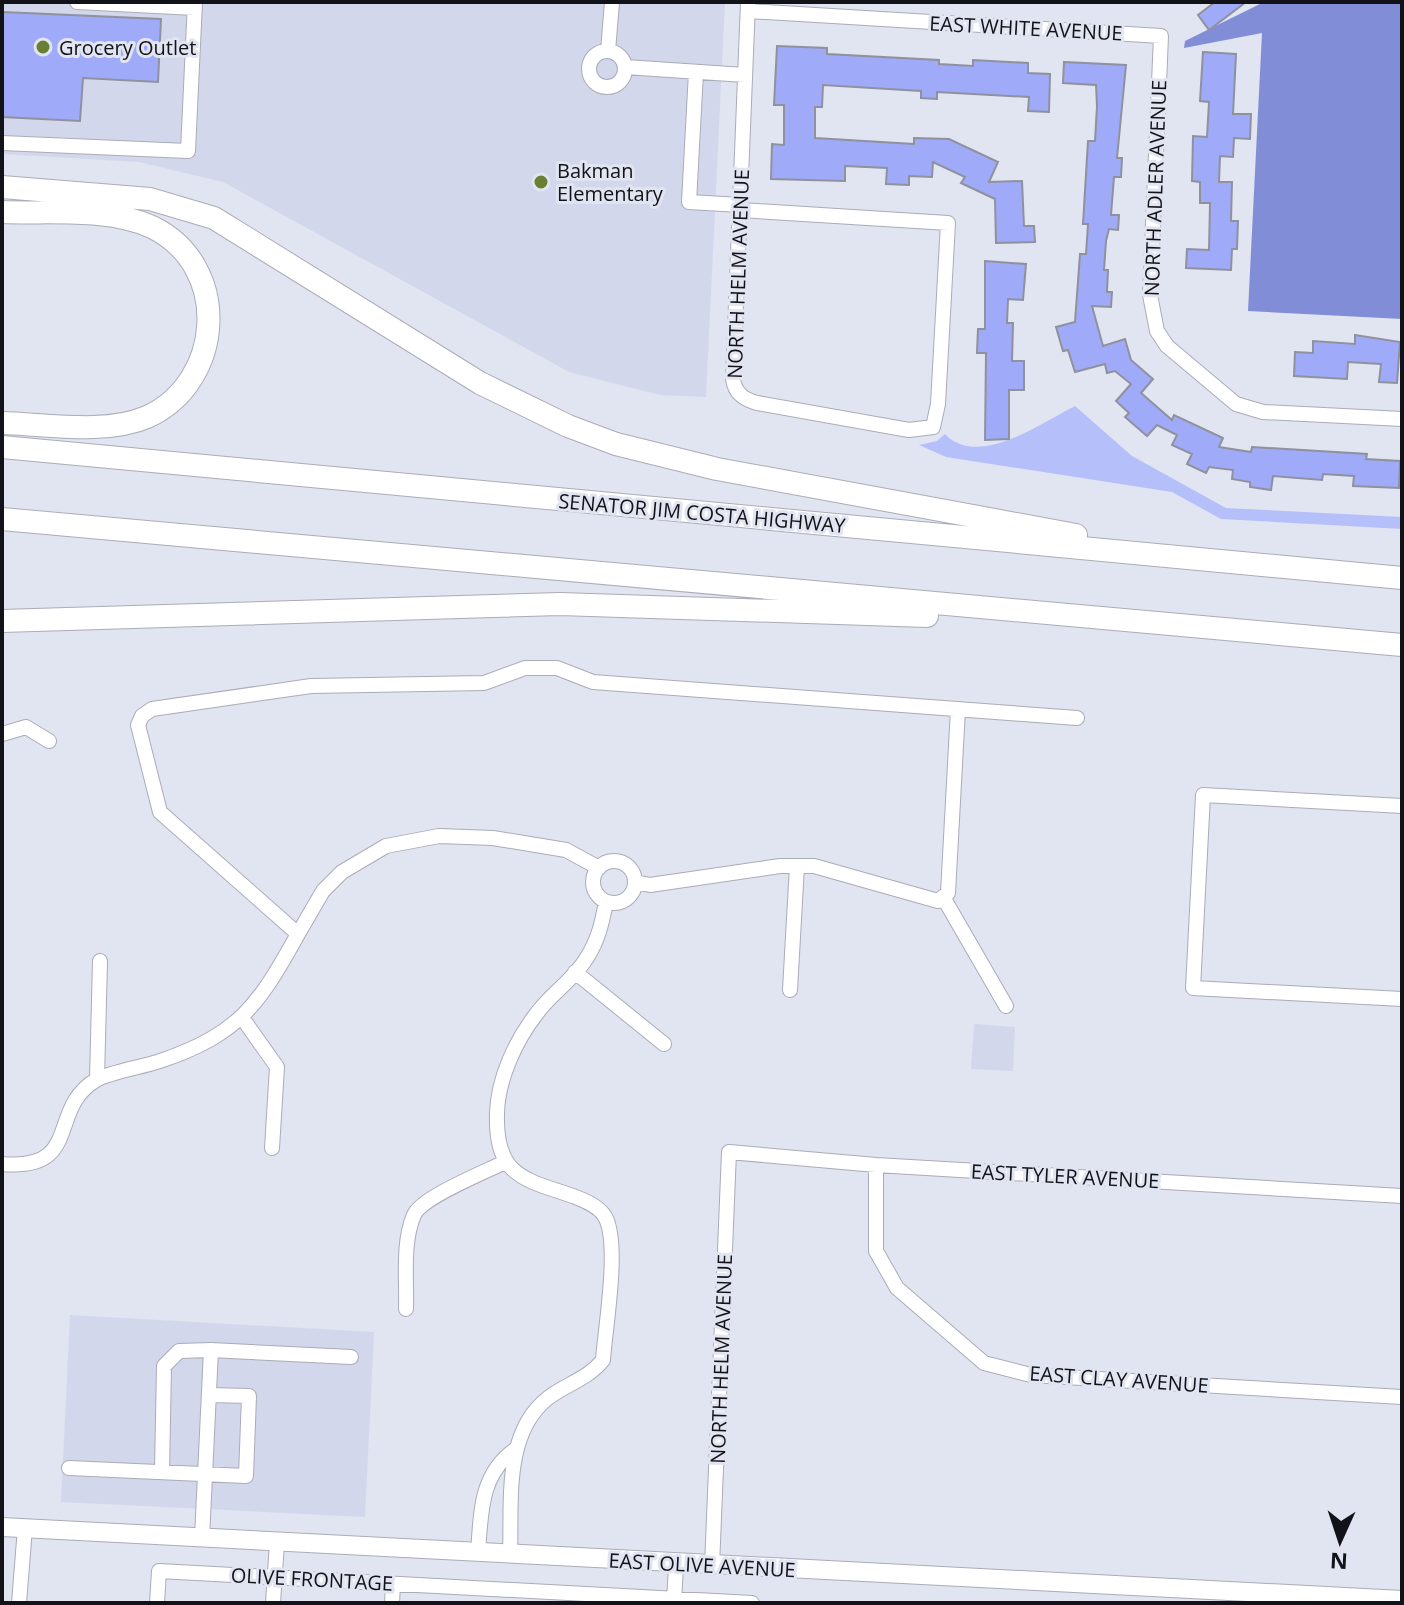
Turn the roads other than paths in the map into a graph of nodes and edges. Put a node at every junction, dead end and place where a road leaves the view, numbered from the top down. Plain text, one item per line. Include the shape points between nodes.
1 (77, 2) edge
2 (612, 2) edge
3 (195, 5) edge
4 (748, 6) edge
5 (1161, 36) joint
6 (608, 51) junction
7 (625, 67) junction
8 (696, 72) junction
9 (745, 75) junction
10 (2, 143) edge
11 (2, 187) edge
12 (740, 207) junction
13 (2, 212) edge
14 (1402, 419) edge
15 (2, 423) edge
16 (2, 447) edge
17 (2, 519) edge
18 (1219, 561) junction
19 (1402, 578) edge
20 (2, 621) edge
21 (1212, 627) junction
22 (1402, 645) edge
23 (958, 709) junction
24 (1077, 718) dead end
25 (2, 734) edge
26 (49, 741) dead end
27 (1402, 806) edge
28 (797, 866) junction
29 (599, 868) junction
30 (635, 882) junction
31 (943, 897) junction
32 (606, 902) junction
33 (298, 934) junction
34 (100, 961) dead end
35 (575, 972) junction
36 (790, 990) dead end
37 (1402, 999) edge
38 (1006, 1006) dead end
39 (243, 1019) junction
40 (664, 1044) dead end
41 (97, 1079) junction
42 (272, 1148) dead end
43 (729, 1152) joint
44 (505, 1162) junction
45 (2, 1164) edge
46 (876, 1165) junction
47 (1402, 1196) edge
48 (406, 1309) dead end
49 (211, 1350) junction
50 (351, 1357) dead end
51 (209, 1395) junction
52 (1402, 1397) edge
53 (516, 1449) junction
54 (69, 1468) dead end
55 (162, 1472) junction
56 (205, 1473) junction
57 (2, 1527) edge
58 (25, 1528) junction
59 (202, 1538) junction
60 (277, 1542) junction
61 (478, 1553) junction
62 (510, 1554) junction
63 (676, 1564) junction
64 (712, 1566) junction
65 (275, 1577) junction
66 (393, 1584) junction
67 (494, 1596) edge
68 (1359, 1600) edge
69 (1402, 1600) edge
70 (674, 1601) edge
71 (19, 1603) edge
72 (157, 1603) edge
73 (273, 1603) edge
74 (392, 1603) edge
75 (752, 1603) edge

1 - 3 street
2 - 6 street
3 - 10 street via 188,151
4 - 5 street, EAST WHITE AVENUE
4 - 9 street, NORTH HELM AVENUE
5 - 14 street, NORTH ADLER AVENUE via 1150,295 1157,331 1224,397 1249,409
6 - 7 street
6 - 7 street via 591,61 589,73 595,83 618,84
7 - 8 street
8 - 9 street
8 - 12 street via 689,202
9 - 12 street, NORTH HELM AVENUE
11 - 18 highway via 150,199 214,218 480,383 616,444 717,469
12 - 12 street, NORTH HELM AVENUE via 733,379 739,395 757,403 909,430 933,427 948,223
13 - 15 highway via 114,217 152,227 179,247 197,271 210,323 196,375 174,400 144,418 103,426
16 - 18 highway, SENATOR JIM COSTA HIGHWAY
17 - 21 highway
18 - 19 highway, SENATOR JIM COSTA HIGHWAY
20 - 21 highway via 560,604
21 - 22 highway
23 - 24 street
23 - 31 street via 949,883
23 - 33 street via 593,682 557,668 525,668 484,683 311,686 152,709 138,725 160,812
25 - 26 street via 26,727
27 - 37 street via 1203,795 1193,988
28 - 30 street via 650,885
28 - 31 street via 814,866 923,898
28 - 36 street
29 - 30 street via 618,862 630,869
29 - 32 street via 593,887
29 - 33 street via 566,850 493,838 439,836 386,846 342,872 323,891
30 - 32 street via 626,900
31 - 38 street
32 - 35 street via 601,930
33 - 39 street via 266,992
34 - 41 street
35 - 40 street
35 - 44 street via 537,1013 509,1060 497,1112
39 - 41 street via 174,1056
39 - 42 street via 277,1067
41 - 45 street via 81,1094 42,1162
43 - 46 street, EAST TYLER AVENUE
43 - 64 street, NORTH HELM AVENUE
44 - 48 street via 414,1213
44 - 53 street via 517,1176 588,1202 604,1215 610,1236 603,1360 530,1413
46 - 47 street, EAST TYLER AVENUE
46 - 52 street, EAST CLAY AVENUE via 876,1251 897,1288 984,1363 1031,1375
49 - 50 street
49 - 51 street
49 - 55 street via 179,1351 164,1366
51 - 56 street
51 - 56 street via 249,1396 246,1476
53 - 61 street via 502,1458 487,1482
53 - 62 street
54 - 55 street
55 - 56 street
56 - 59 street
57 - 58 main road, EAST OLIVE AVENUE
58 - 59 main road, EAST OLIVE AVENUE
58 - 71 street
59 - 60 main road, EAST OLIVE AVENUE
60 - 61 main road, EAST OLIVE AVENUE
60 - 65 street
61 - 62 main road, EAST OLIVE AVENUE
62 - 63 main road, EAST OLIVE AVENUE
63 - 64 main road, EAST OLIVE AVENUE
63 - 70 street
64 - 68 main road, EAST OLIVE AVENUE
65 - 66 street, OLIVE FRONTAGE
65 - 72 street, OLIVE FRONTAGE via 159,1571
65 - 73 street
66 - 67 street, OLIVE FRONTAGE
66 - 74 street
67 - 70 street, OLIVE FRONTAGE
68 - 69 main road, EAST OLIVE AVENUE
70 - 75 street, OLIVE FRONTAGE

